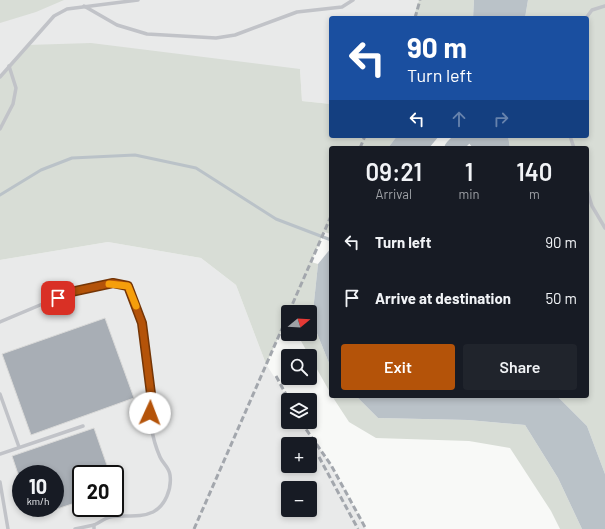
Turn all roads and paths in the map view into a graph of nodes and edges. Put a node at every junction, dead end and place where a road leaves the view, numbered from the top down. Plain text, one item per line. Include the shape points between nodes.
1 (138, 0) edge
2 (353, 0) edge
3 (84, 6) junction
4 (605, 6) edge
5 (588, 16) edge
6 (9, 66) junction
7 (0, 77) edge
8 (0, 129) edge
9 (589, 196) edge
10 (605, 228) edge
11 (0, 322) edge
12 (0, 394) edge
13 (82, 426) dead end
14 (19, 447) junction
15 (0, 454) edge
16 (0, 482) edge
17 (94, 527) edge
18 (8, 529) edge
19 (75, 529) edge

1 - 3 lane
2 - 3 lane via 342,7 297,12 235,35 216,38 147,34 117,25
3 - 6 lane via 67,9 54,16
4 - 5 lane via 592,10
6 - 7 lane
6 - 8 lane via 16,88 13,104
9 - 10 lane
11 - 17 lane via 71,292 113,283 128,286 142,323 151,394 149,404 161,458 168,466 169,487 162,505 153,512 132,517 109,517
12 - 14 lane
13 - 14 lane
14 - 15 lane
16 - 18 lane
17 - 19 lane

